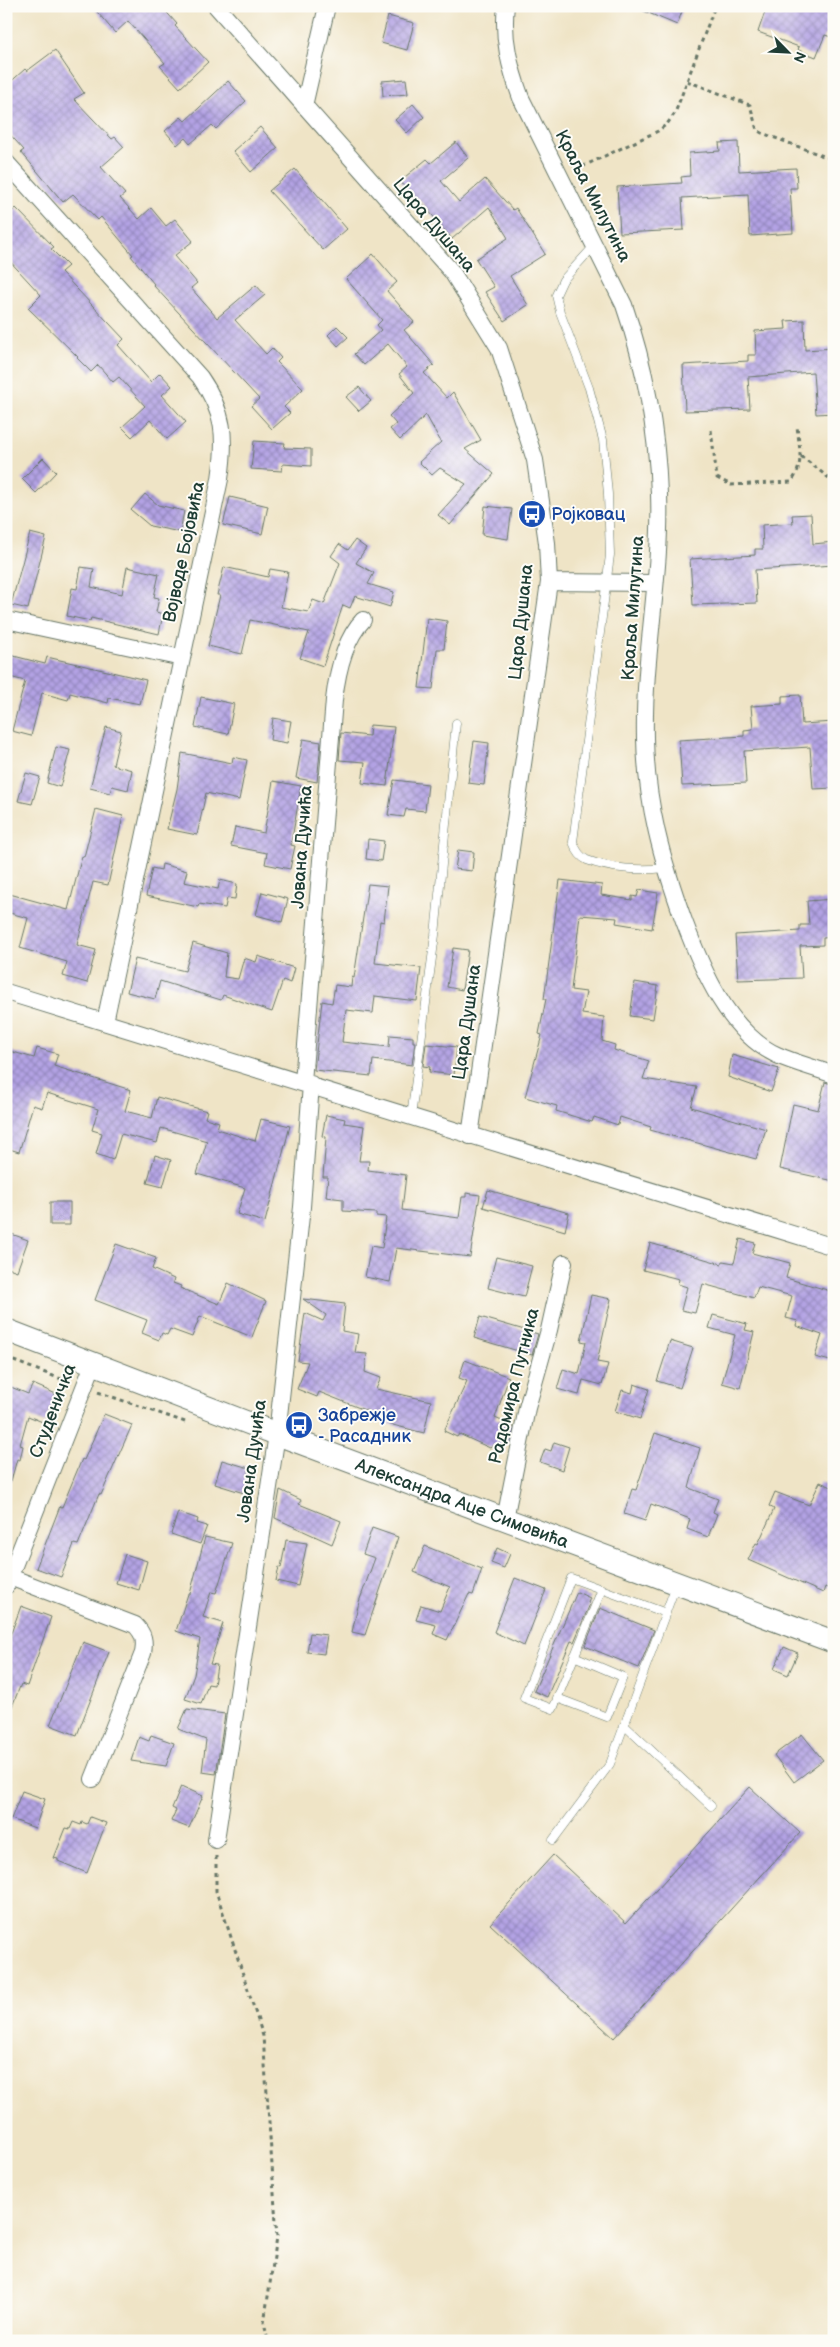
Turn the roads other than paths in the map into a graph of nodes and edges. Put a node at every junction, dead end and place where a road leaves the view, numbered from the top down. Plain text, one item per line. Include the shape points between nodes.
1 (216, 6) edge
2 (327, 6) edge
3 (506, 6) edge
4 (304, 106) junction
5 (6, 162) edge
6 (595, 245) junction
7 (549, 582) junction
8 (608, 582) junction
9 (654, 583) junction
10 (6, 620) edge
11 (363, 620) dead end
12 (182, 658) junction
13 (456, 723) dead end
14 (665, 868) junction
15 (6, 992) edge
16 (105, 1022) junction
17 (834, 1074) edge
18 (307, 1083) junction
19 (411, 1117) junction
20 (470, 1136) junction
21 (834, 1247) edge
22 (564, 1263) dead end
23 (6, 1330) edge
24 (94, 1362) junction
25 (277, 1434) junction
26 (504, 1519) junction
27 (8, 1581) edge
28 (676, 1583) junction
29 (602, 1589) junction
30 (666, 1613) junction
31 (834, 1642) edge
32 (574, 1656) junction
33 (557, 1698) junction
34 (624, 1725) junction
35 (93, 1779) dead end
36 (711, 1806) dead end
37 (216, 1840) road end
38 (553, 1840) dead end

1 - 4 street, Цара Душана
2 - 4 street
3 - 6 street, Краља Милутина via 505,33 513,77
4 - 7 street, Цара Душана via 452,272 499,348 535,460
5 - 12 street, Војводе Бојовића via 200,377 222,419 225,445 220,479
6 - 8 lane via 558,287 556,300 589,388 603,440 610,546
6 - 9 street, Краља Милутина via 624,305 635,338 656,433 659,494
7 - 8 street
7 - 20 street, Цара Душана
8 - 9 street
8 - 14 lane via 573,842 576,851 586,860 636,869
9 - 14 street, Краља Милутина via 645,735 652,814
10 - 12 street
11 - 18 street, Јована Дучића via 343,659 335,693
12 - 16 street, Војводе Бојовића
13 - 19 lane via 435,935
14 - 17 street, Краља Милутина via 692,943 721,1002 742,1030 776,1054
15 - 16 street
16 - 18 street
18 - 19 street
18 - 25 street, Јована Дучића via 302,1207
19 - 20 street
20 - 21 street
22 - 26 street, Радомира Путника via 527,1408
23 - 24 street, Александра Аце Симовића
24 - 25 street, Александра Аце Симовића
24 - 27 street, Студеничка
25 - 26 street, Александра Аце Симовића
25 - 37 street, Јована Дучића
26 - 28 street, Александра Аце Симовића
27 - 35 street via 135,1625 141,1631 145,1642 143,1653
28 - 30 lane
28 - 31 street, Александра Аце Симовића
29 - 30 lane
29 - 32 lane
29 - 33 lane via 571,1578 524,1698 553,1709
30 - 34 lane
32 - 33 lane
32 - 33 lane via 623,1677 607,1717
34 - 36 lane
34 - 38 lane via 610,1764

